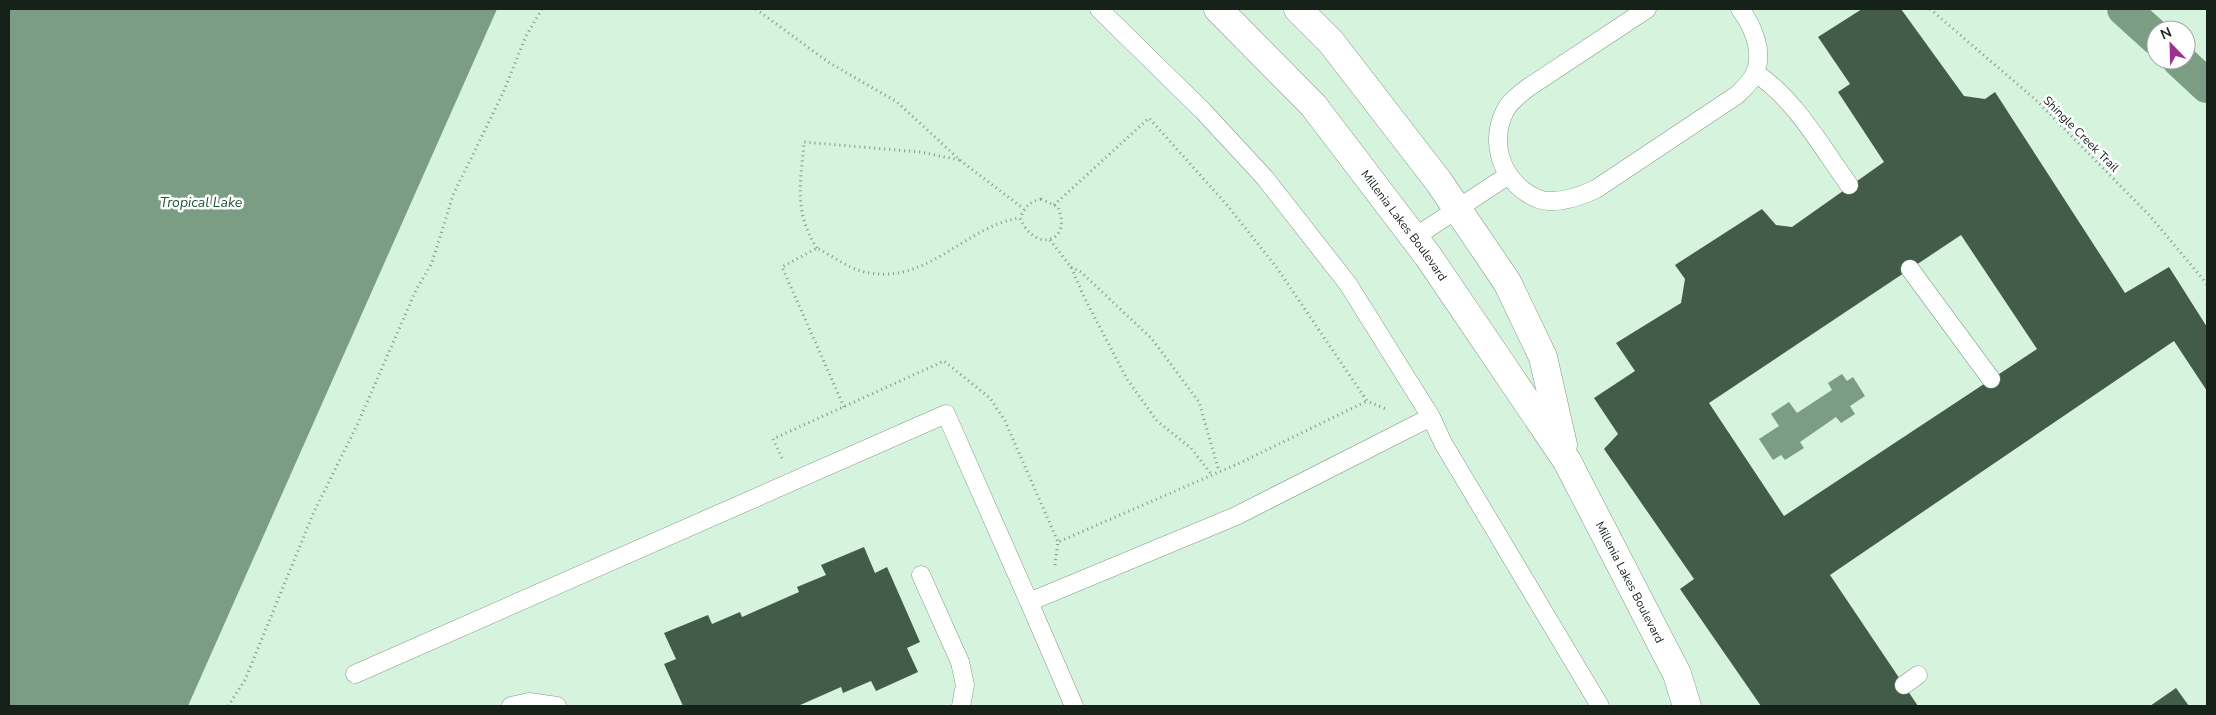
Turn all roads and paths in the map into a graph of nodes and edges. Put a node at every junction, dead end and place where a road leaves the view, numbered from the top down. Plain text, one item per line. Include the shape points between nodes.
1 (542, 9) edge
2 (756, 9) edge
3 (1099, 9) edge
4 (1218, 9) edge
5 (1298, 9) edge
6 (1646, 9) edge
7 (1740, 9) edge
8 (1930, 9) edge
9 (1755, 73) junction
10 (961, 160) junction
11 (1508, 176) junction
12 (1849, 185) dead end
13 (1054, 204) junction
14 (1024, 209) junction
15 (1459, 209) junction
16 (1020, 218) junction
17 (1415, 237) junction
18 (1050, 240) junction
19 (818, 248) junction
20 (1071, 267) junction
21 (1910, 268) dead end
22 (2207, 284) edge
23 (1991, 379) dead end
24 (1366, 401) junction
25 (844, 407) dead end
26 (1426, 420) junction
27 (1567, 461) junction
28 (1219, 471) junction
29 (1212, 475) junction
30 (921, 575) dead end
31 (1050, 593) junction
32 (1029, 602) junction
33 (355, 674) dead end
34 (228, 706) edge
35 (511, 706) edge
36 (557, 706) edge
37 (961, 706) edge
38 (1074, 706) edge
39 (1600, 706) edge
40 (1687, 706) edge

1 - 34 path via 526,36 504,93 453,195 432,263 416,290 358,423 313,514 245,680
2 - 10 path via 828,62 897,102
3 - 26 lane via 1204,111 1265,178 1348,284
4 - 17 street, Millenia Lakes Boulevard via 1313,105
5 - 15 street, Millenia Lakes Boulevard via 1331,42
6 - 11 lane via 1516,97 1505,110 1500,126 1501,161
7 - 9 lane via 1757,45
8 - 22 path, Shingle Creek Trail via 2037,102 2150,216
9 - 11 lane via 1747,85 1722,106 1581,196 1546,201 1525,192
9 - 12 lane via 1784,96
10 - 14 path
10 - 19 path via 920,152 804,142 799,201 805,228
11 - 15 lane
13 - 14 path via 1042,199 1032,201
13 - 18 path via 1063,218 1058,233
13 - 24 path via 1149,118 1277,268
14 - 16 path
15 - 17 lane
15 - 27 street, Millenia Lakes Boulevard via 1507,282 1543,357
16 - 18 path via 1032,236
16 - 19 path via 988,228 941,258 896,274 861,271
17 - 27 street, Millenia Lakes Boulevard
18 - 20 path
19 - 25 path via 782,267
20 - 28 path via 1081,272 1152,339 1199,402
20 - 29 path via 1127,379 1157,421 1191,448
21 - 23 lane
24 - 26 path
24 - 28 path
26 - 31 lane via 1236,516
26 - 39 lane via 1443,443
27 - 40 street, Millenia Lakes Boulevard via 1677,674
28 - 29 path
29 - 31 path via 1058,542
30 - 37 lane via 960,662 965,685
31 - 32 lane
32 - 33 lane via 946,414
32 - 38 lane
35 - 36 lane via 529,702

